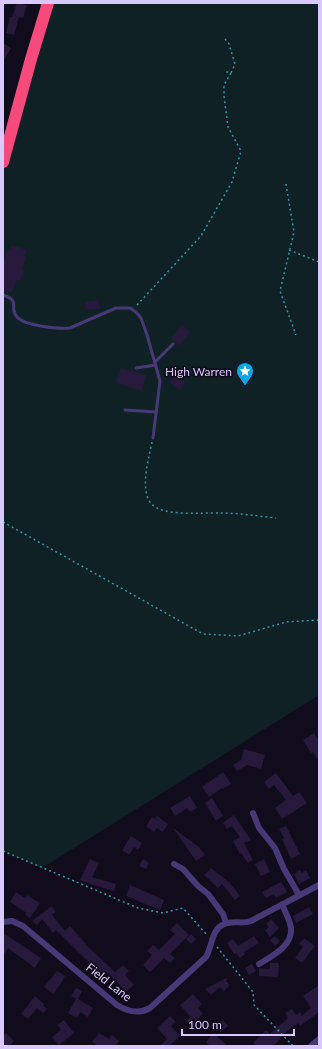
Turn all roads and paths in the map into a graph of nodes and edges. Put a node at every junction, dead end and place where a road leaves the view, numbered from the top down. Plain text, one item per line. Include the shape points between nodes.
1 (48, 3) edge
2 (225, 39) dead end
3 (224, 71) dead end
4 (231, 73) junction
5 (3, 162) edge
6 (286, 184) dead end
7 (289, 250) junction
8 (319, 262) edge
9 (3, 295) edge
10 (133, 310) junction
11 (296, 335) dead end
12 (173, 344) dead end
13 (156, 363) junction
14 (136, 368) dead end
15 (125, 410) dead end
16 (156, 412) junction
17 (153, 438) joint
18 (276, 518) dead end
19 (3, 522) edge
20 (319, 620) edge
21 (253, 813) dead end
22 (3, 851) edge
23 (174, 864) dead end
24 (319, 885) edge
25 (298, 895) junction
26 (282, 904) junction
27 (3, 922) edge
28 (226, 923) junction
29 (212, 940) junction
30 (259, 964) dead end
31 (319, 1039) edge
32 (293, 1046) edge
33 (311, 1046) edge

1 - 5 highway
2 - 4 path via 235,64
3 - 4 path
4 - 10 path via 224,85 228,128 241,151 232,182 201,236
6 - 7 path via 294,232
7 - 8 path
7 - 11 path via 280,291
9 - 10 lane via 14,302 15,314 21,320 44,327 70,328 116,308
10 - 13 lane via 141,318
12 - 13 lane
13 - 14 lane
13 - 16 lane via 160,381
15 - 16 lane
16 - 17 lane
17 - 18 path via 146,494 150,502 158,508 172,512
19 - 20 path via 203,634 238,636 286,622
21 - 25 street via 259,828 275,848
22 - 29 path via 138,908 163,913 183,908
23 - 28 street via 183,869 208,894 223,914
24 - 25 street
25 - 26 street
26 - 28 street via 246,923
26 - 30 street via 291,927 291,936 282,949
27 - 29 street, Field Lane via 12,921 23,926 123,1009 135,1012 150,1008 202,961
28 - 29 street, Field Lane via 217,929
29 - 32 path via 254,992 254,1005
31 - 33 street

